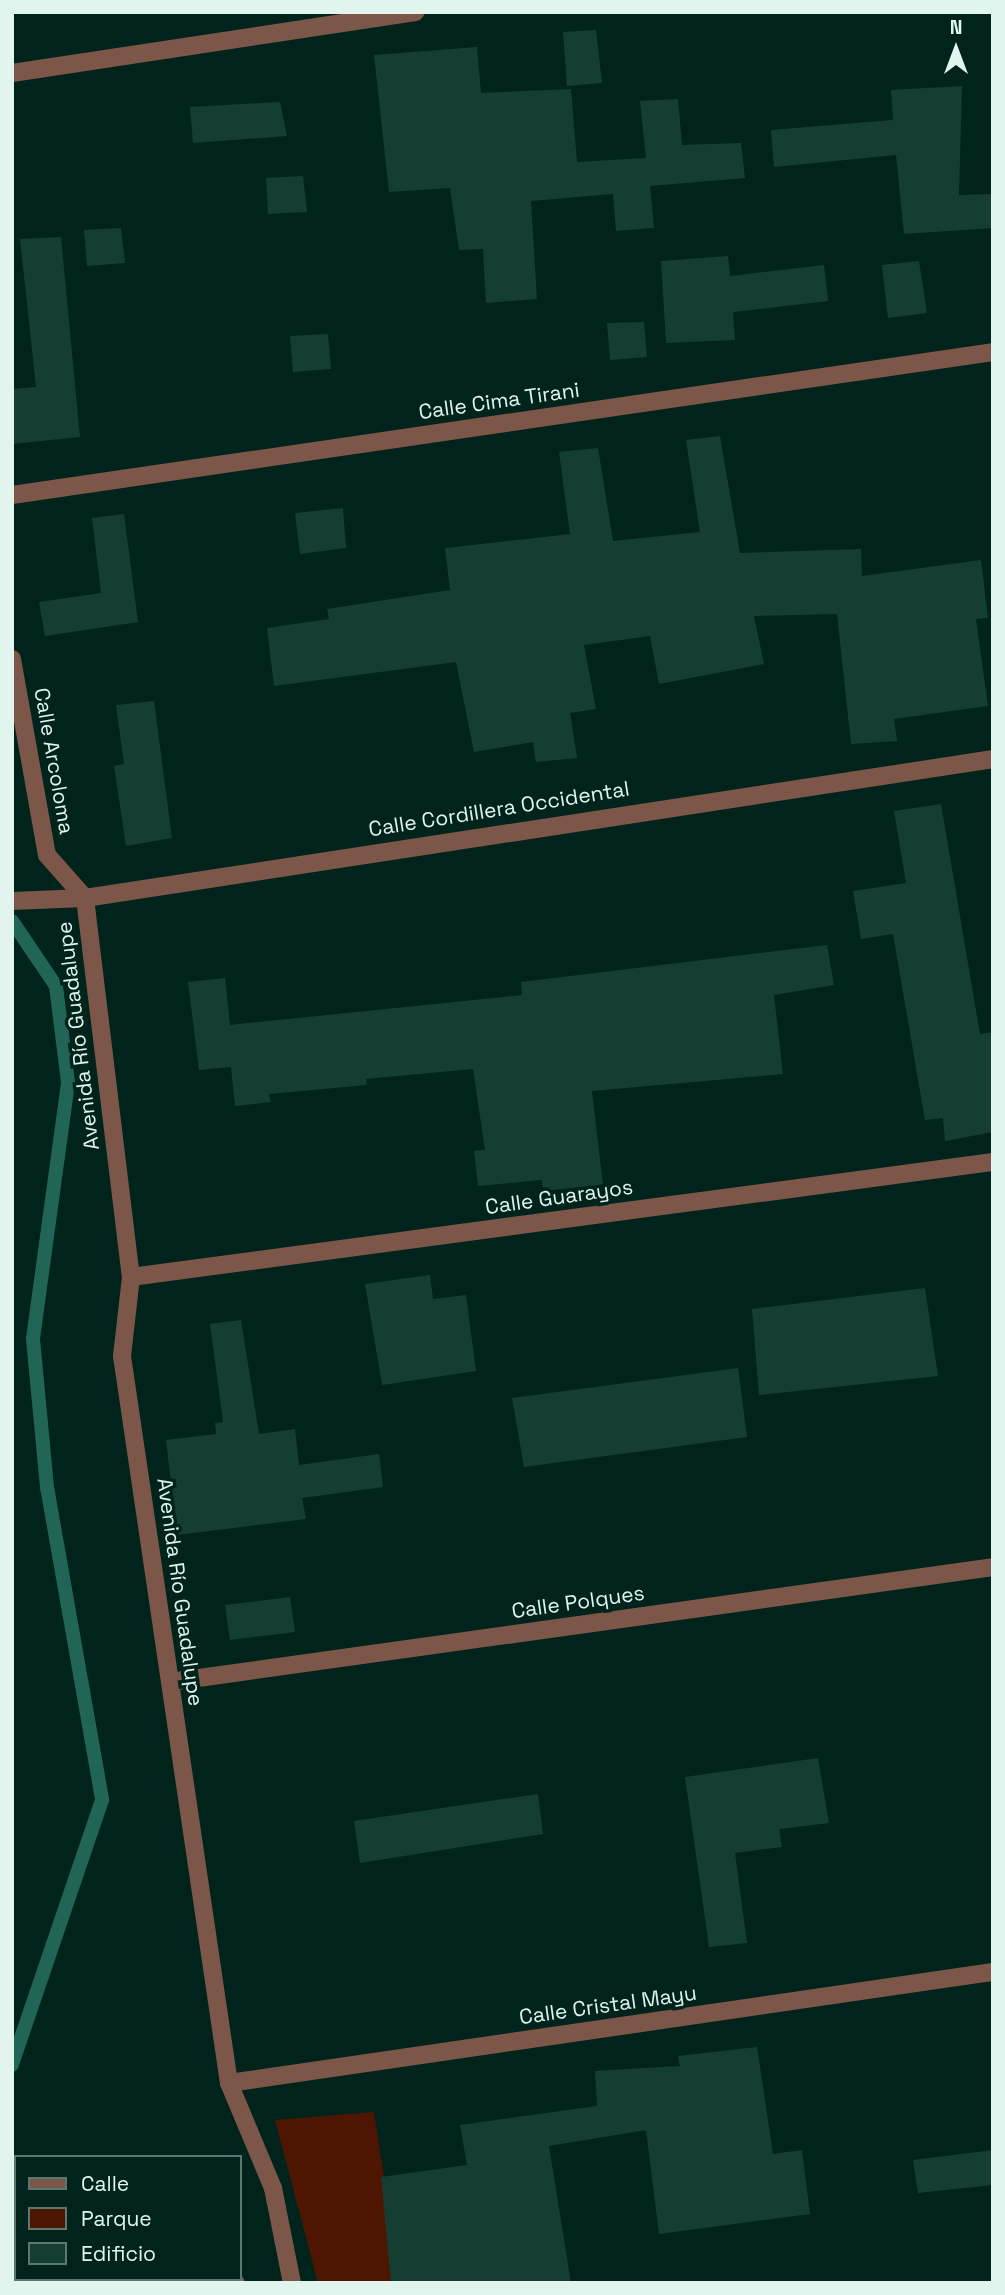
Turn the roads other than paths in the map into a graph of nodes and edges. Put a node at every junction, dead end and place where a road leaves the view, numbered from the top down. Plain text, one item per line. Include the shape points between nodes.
1 (415, 12) edge
2 (12, 73) edge
3 (993, 352) edge
4 (12, 495) edge
5 (12, 659) edge
6 (993, 760) edge
7 (85, 898) junction
8 (18, 901) edge
9 (993, 1162) edge
10 (131, 1277) junction
11 (993, 1567) edge
12 (170, 1682) junction
13 (993, 1972) edge
14 (229, 2083) junction
15 (50, 2281) edge
16 (218, 2281) edge
17 (24, 2283) edge
18 (236, 2283) edge
19 (292, 2283) edge

1 - 2 street
3 - 4 street, Calle Cima Tirani
5 - 7 street, Calle Arcoloma via 47,855
6 - 7 street, Calle Cordillera Occidental
7 - 8 street, Calle Cordillera Occidental
7 - 10 street, Avenida Río Guadalupe
9 - 10 street, Calle Guarayos
10 - 12 street, Avenida Río Guadalupe via 122,1356
11 - 12 street, Calle Polques
12 - 14 street, Avenida Río Guadalupe
13 - 14 street, Calle Cristal Mayu
14 - 19 street, Avenida Río Guadalupe via 273,2188
15 - 17 street
16 - 18 street

